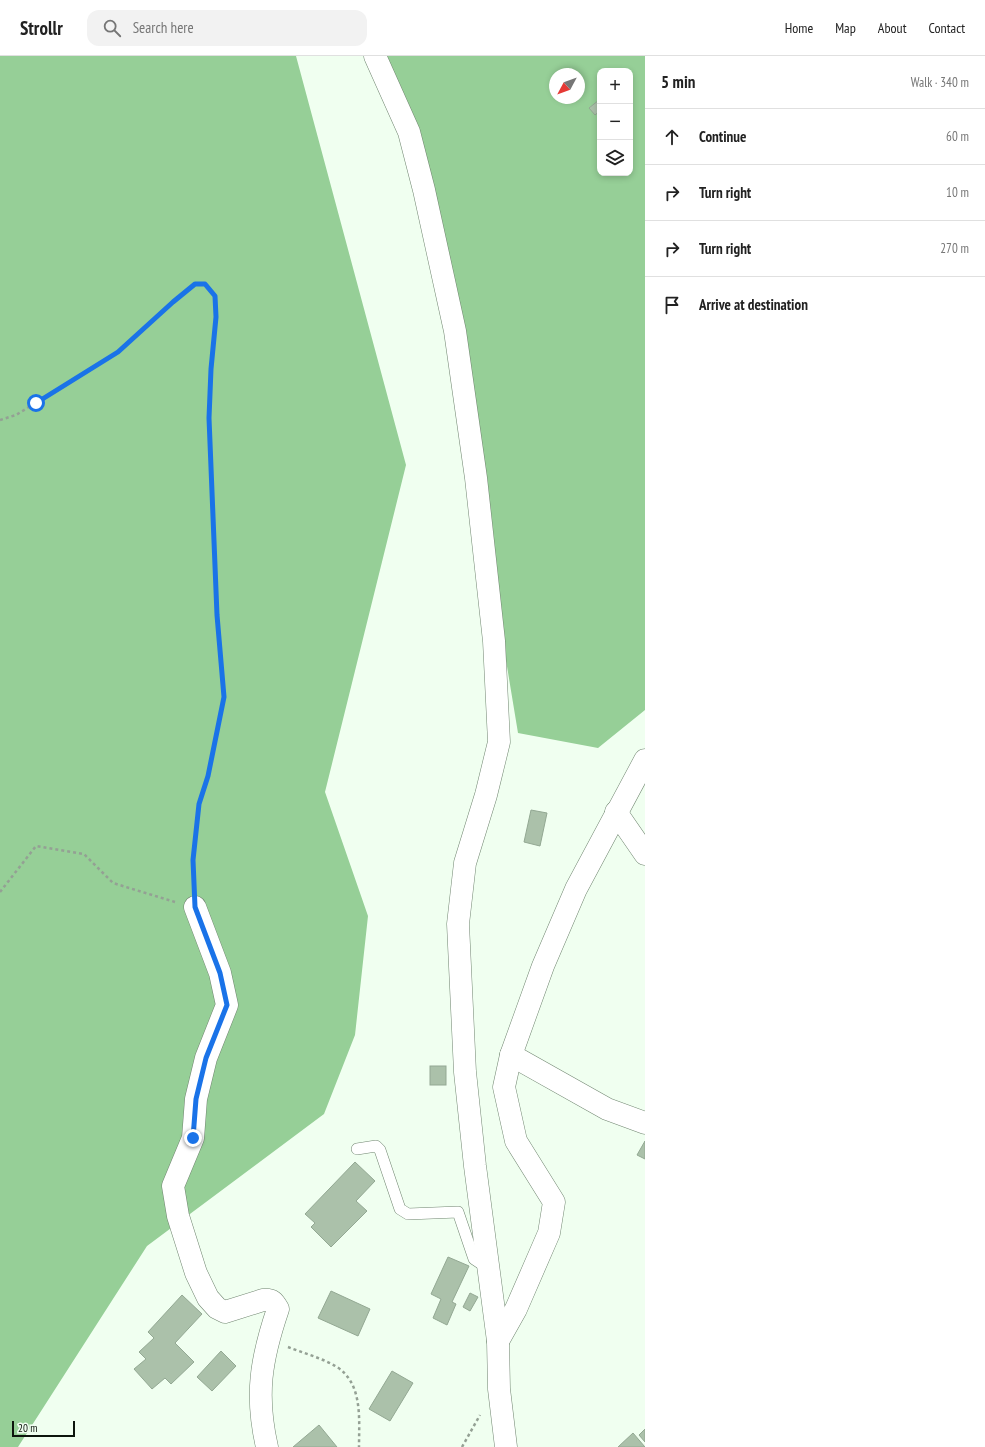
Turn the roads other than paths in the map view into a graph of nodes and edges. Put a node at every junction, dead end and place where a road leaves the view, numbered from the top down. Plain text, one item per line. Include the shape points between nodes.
1 (375, 56) edge
2 (645, 760) edge
3 (616, 812) junction
4 (645, 854) edge
5 (195, 907) road end
6 (511, 1055) junction
7 (645, 1123) edge
8 (357, 1149) dead end
9 (489, 1270) junction
10 (498, 1342) junction
11 (267, 1447) edge
12 (506, 1447) edge

1 - 9 street via 409,132 454,331 476,478 494,641 499,742 465,863 458,924 465,1072
2 - 3 street
3 - 4 street
3 - 6 street via 576,889
5 - 11 street via 220,973 227,1005 206,1058 196,1099 193,1138 173,1186 178,1216 196,1273 216,1308 225,1312 270,1299 278,1309 262,1370 260,1400
6 - 7 street via 607,1110
6 - 10 street via 504,1087 516,1140 554,1202 549,1233 516,1309
8 - 9 lane via 376,1146 380,1150 400,1209 408,1214 458,1212 474,1259
9 - 10 street
10 - 12 street via 499,1388

